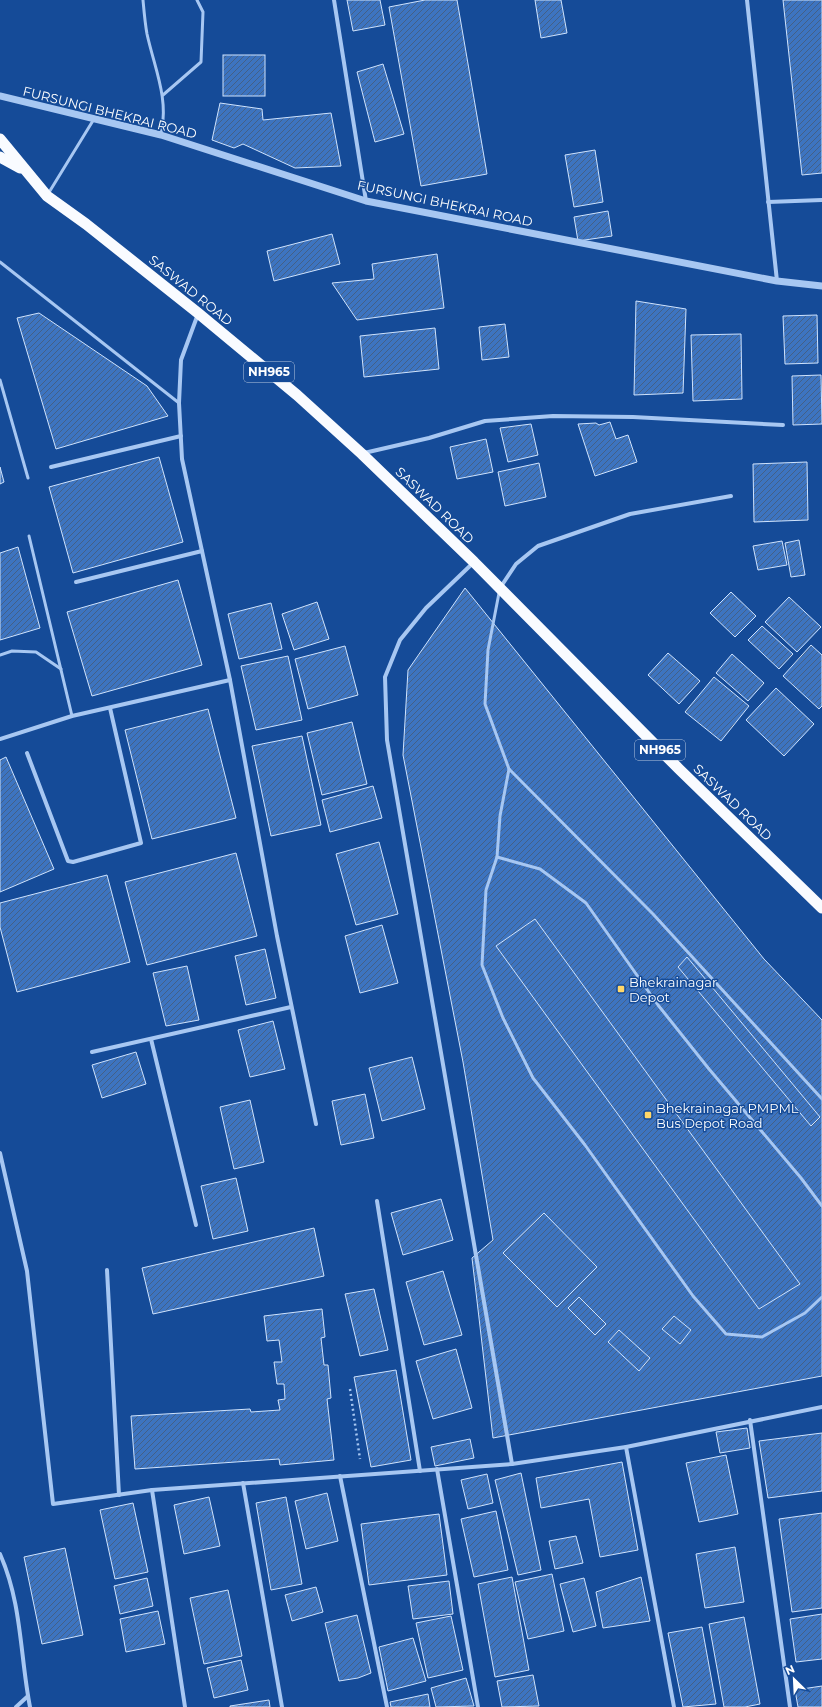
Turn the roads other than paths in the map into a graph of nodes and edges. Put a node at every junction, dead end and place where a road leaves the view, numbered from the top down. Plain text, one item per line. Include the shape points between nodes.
1 (143, 0) edge
2 (197, 0) edge
3 (334, 0) edge
4 (747, 0) edge
5 (163, 95) junction
6 (0, 96) edge
7 (94, 119) junction
8 (161, 135) junction
9 (0, 139) edge
10 (0, 157) edge
11 (26, 171) junction
12 (47, 196) junction
13 (822, 200) edge
14 (366, 201) junction
15 (768, 202) junction
16 (0, 262) edge
17 (777, 280) junction
18 (822, 286) edge
19 (198, 313) junction
20 (0, 380) edge
21 (179, 403) junction
22 (783, 425) dead end
23 (181, 436) junction
24 (362, 454) junction
25 (52, 467) dead end
26 (28, 478) dead end
27 (731, 496) dead end
28 (28, 536) dead end
29 (202, 551) junction
30 (474, 562) junction
31 (76, 582) dead end
32 (500, 588) junction
33 (0, 655) edge
34 (61, 669) junction
35 (230, 680) junction
36 (110, 708) junction
37 (72, 716) junction
38 (0, 739) edge
39 (27, 753) dead end
40 (509, 769) junction
41 (497, 857) junction
42 (822, 908) edge
43 (291, 1007) junction
44 (151, 1039) junction
45 (92, 1052) dead end
46 (822, 1099) edge
47 (316, 1124) dead end
48 (0, 1153) edge
49 (377, 1201) dead end
50 (822, 1206) edge
51 (196, 1225) dead end
52 (107, 1270) dead end
53 (822, 1297) edge
54 (822, 1407) edge
55 (750, 1420) junction
56 (626, 1447) junction
57 (512, 1464) junction
58 (437, 1469) junction
59 (420, 1471) junction
60 (340, 1476) junction
61 (243, 1483) junction
62 (152, 1490) junction
63 (119, 1495) junction
64 (0, 1554) edge
65 (28, 1696) junction
66 (16, 1707) edge
67 (30, 1707) edge
68 (185, 1707) edge
69 (282, 1707) edge
70 (387, 1707) edge
71 (478, 1707) edge
72 (674, 1707) edge
73 (790, 1707) edge

1 - 5 lane via 147,33
2 - 5 lane via 203,12 201,62
3 - 14 street
4 - 15 street
5 - 8 lane via 165,118
6 - 7 street, FURSUNGI BHEKRAI ROAD
7 - 8 street, FURSUNGI BHEKRAI ROAD
7 - 12 lane
8 - 14 street, FURSUNGI BHEKRAI ROAD
9 - 11 highway
10 - 11 highway, SASWAD ROAD / NH965
11 - 12 highway, SASWAD ROAD / NH965
12 - 19 highway, SASWAD ROAD / NH965
13 - 15 street
14 - 17 street, FURSUNGI BHEKRAI ROAD
15 - 17 street
16 - 21 lane
17 - 18 street, FURSUNGI BHEKRAI ROAD
19 - 21 street via 181,360
19 - 24 highway, SASWAD ROAD / NH965 via 297,395
20 - 26 lane
21 - 23 street
22 - 24 street via 633,417 537,417 485,421
23 - 25 street
23 - 29 street via 182,459
24 - 30 highway, SASWAD ROAD / NH965
27 - 32 street via 630,514 538,546 516,564
28 - 34 lane
29 - 31 street
29 - 35 street
30 - 32 highway, SASWAD ROAD / NH965
30 - 57 street via 426,608 400,640 385,677 387,740
32 - 40 lane via 488,650 486,704
32 - 42 highway, SASWAD ROAD / NH965 via 679,769
33 - 34 lane via 36,652
34 - 37 lane
35 - 36 street
35 - 43 street
36 - 37 street
36 - 39 street via 142,840 140,843 73,862 68,861
37 - 38 street
40 - 41 lane via 500,816
40 - 46 lane via 653,914
41 - 50 lane via 540,869 586,903 658,1005
41 - 53 lane via 486,890 482,965 503,1018 533,1078 693,1296 726,1334 762,1337 805,1313
43 - 44 street
43 - 47 street
44 - 45 street
44 - 51 street
48 - 63 street via 27,1271 53,1504
49 - 59 street
52 - 63 street
54 - 55 street
55 - 56 street
55 - 73 street
56 - 57 street
56 - 72 street
57 - 58 street
58 - 59 street
58 - 71 street
59 - 60 street
60 - 61 street
60 - 70 street
61 - 62 street
61 - 69 street
62 - 63 street
62 - 68 street
64 - 65 street via 20,1619
65 - 66 street
65 - 67 street

